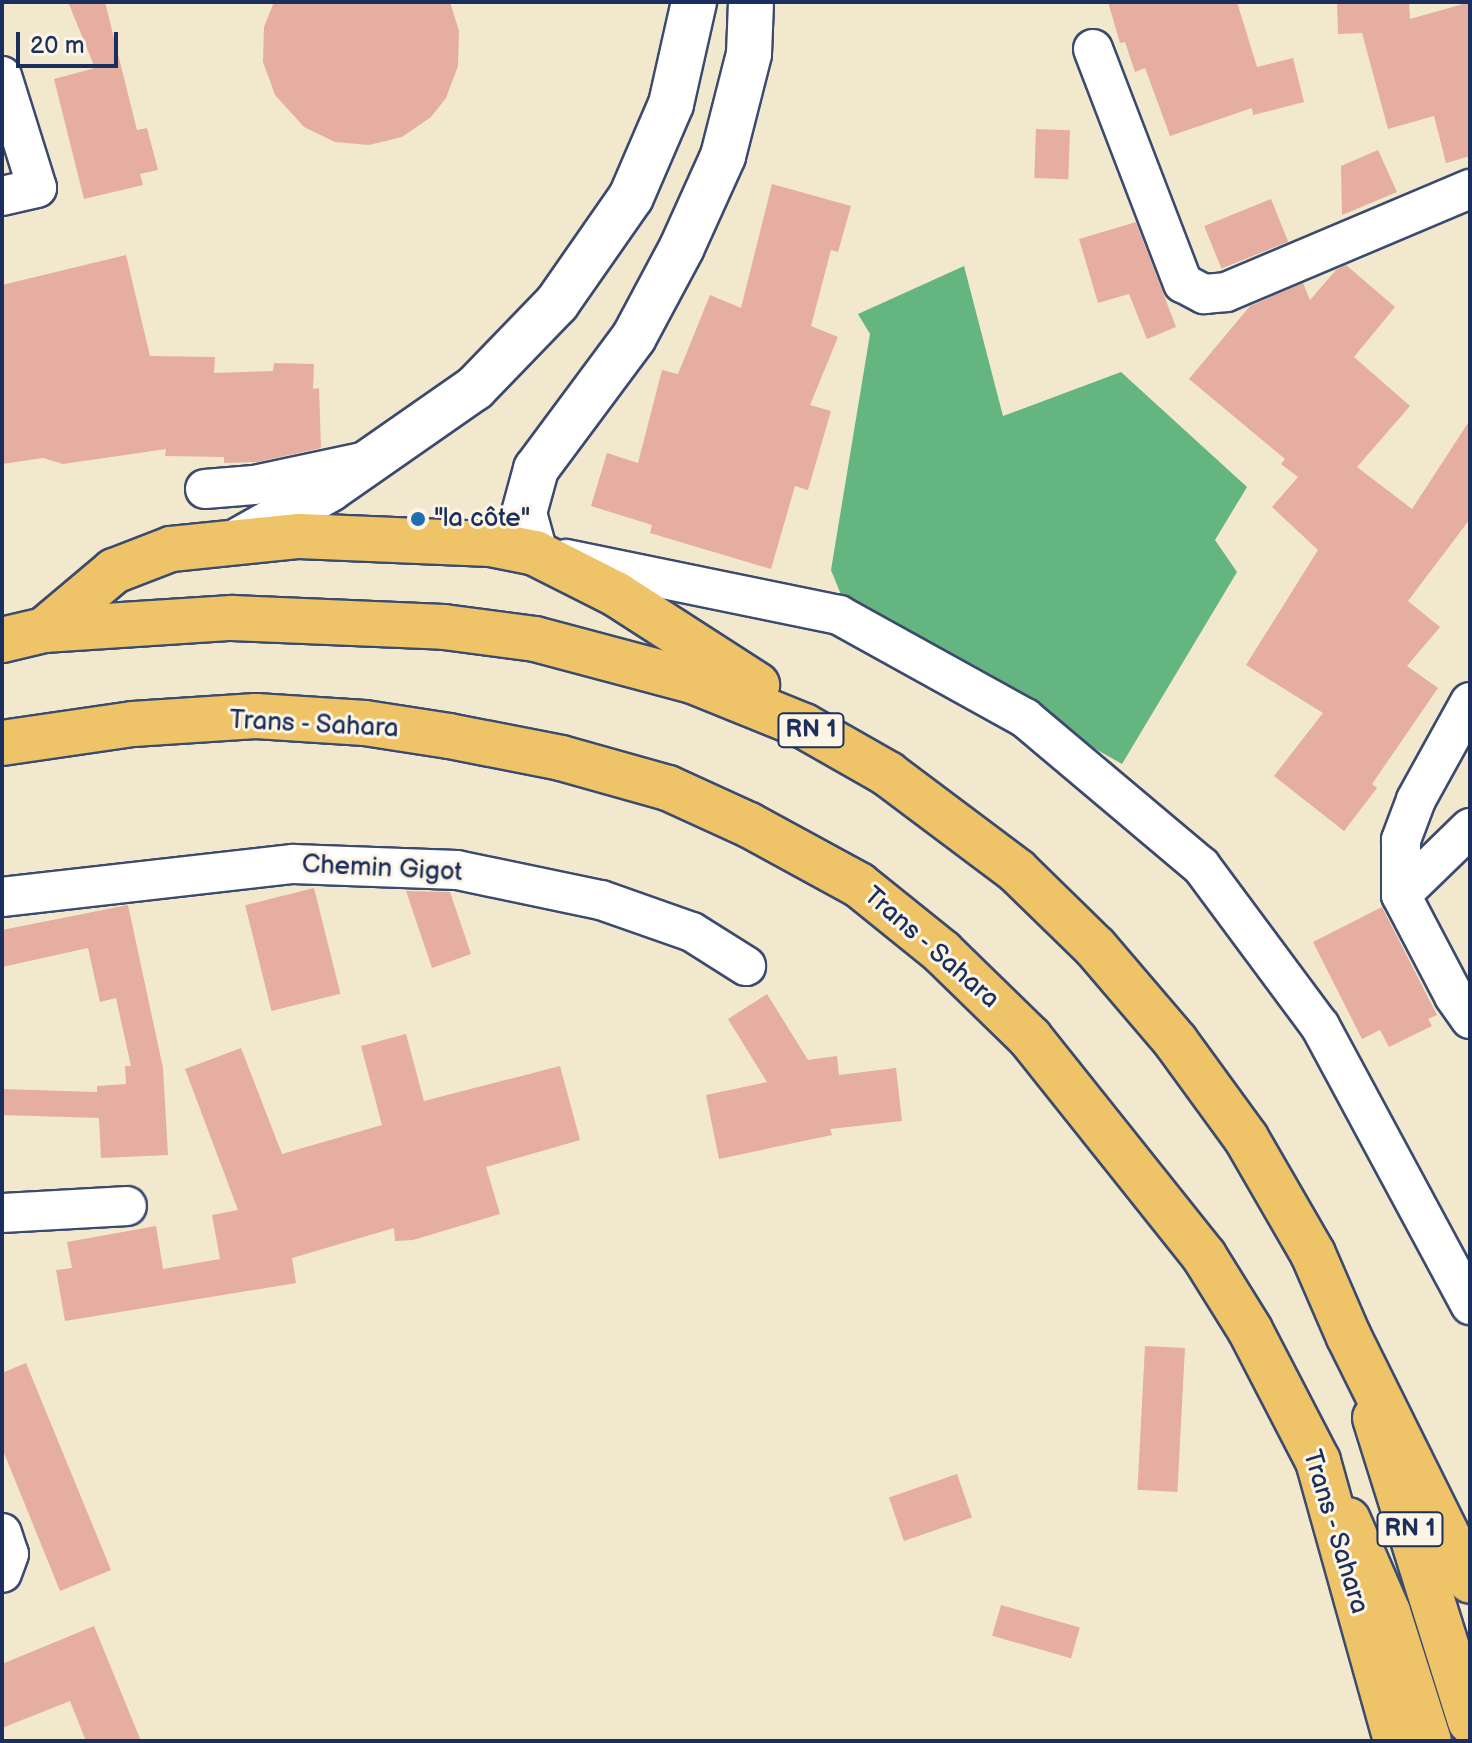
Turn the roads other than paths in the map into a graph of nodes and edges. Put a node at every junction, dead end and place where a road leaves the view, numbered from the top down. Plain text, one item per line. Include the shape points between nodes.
1 (694, 2) edge
2 (751, 2) edge
3 (1093, 49) dead end
4 (2, 76) edge
5 (1470, 189) edge
6 (2, 196) edge
7 (373, 460) junction
8 (205, 489) dead end
9 (236, 542) junction
10 (535, 553) junction
11 (44, 630) junction
12 (2, 640) edge
13 (1470, 702) edge
14 (2, 743) edge
15 (888, 774) junction
16 (1470, 828) edge
17 (1401, 895) junction
18 (2, 897) edge
19 (746, 966) dead end
20 (1470, 1019) edge
21 (127, 1206) dead end
22 (2, 1213) edge
23 (1470, 1305) edge
24 (1349, 1337) junction
25 (1318, 1461) junction
26 (2, 1533) edge
27 (2, 1573) edge
28 (1470, 1581) edge
29 (1470, 1721) edge
30 (1396, 1741) edge
31 (1429, 1741) edge

1 - 7 street via 671,104 631,197 557,303 475,388
2 - 10 street via 749,54 723,156 634,337 536,469 524,513
3 - 5 street via 1183,283 1204,294 1226,292
4 - 6 street via 37,188
7 - 8 street via 254,485
7 - 9 street
9 - 10 main road via 299,536 449,540
9 - 11 main road via 171,549 114,571
10 - 15 main road via 616,594 827,727
10 - 23 street via 839,615 1025,718 1201,866 1320,1026
11 - 12 main road, RN 1
11 - 15 main road, RN 1 via 232,618 444,627 535,639 693,681 804,726
13 - 17 street via 1416,800 1401,840
14 - 25 main road, Trans - Sahara / RN 1 via 133,724 256,716 365,723 449,736 561,758 668,788 859,885 942,952 1030,1038 1105,1131 1204,1256 1250,1330
15 - 24 main road, RN 1 via 1017,871 1095,947 1176,1042 1246,1138 1313,1254
16 - 17 street
17 - 20 street
18 - 19 street, Chemin Gigot via 293,864 457,870 601,900 692,932
21 - 22 street
24 - 28 main road, RN 1
24 - 29 main road, RN 1
25 - 30 main road, Trans - Sahara / RN 1
25 - 31 main road, RN 1 via 1388,1612
26 - 27 street via 9,1554

